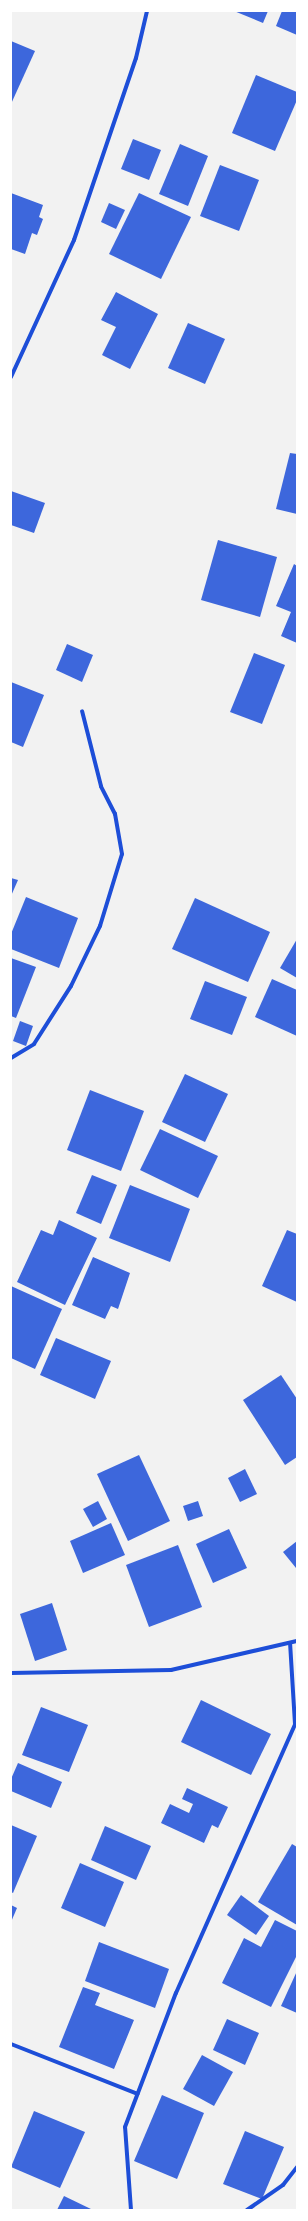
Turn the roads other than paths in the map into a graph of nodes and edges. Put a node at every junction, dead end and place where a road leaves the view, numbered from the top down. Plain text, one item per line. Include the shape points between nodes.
1 (147, 11) edge
2 (11, 377) edge
3 (82, 711) dead end
4 (11, 1058) edge
5 (297, 1641) edge
6 (290, 1643) junction
7 (11, 1673) edge
8 (11, 2044) edge
9 (138, 2094) junction
10 (297, 2167) edge
11 (131, 2210) edge
12 (246, 2210) edge

1 - 2 street via 136,58 74,240
3 - 4 street via 101,786 115,814 122,854 100,926 70,986 34,1044
5 - 6 street
6 - 7 street via 171,1670
6 - 9 street via 295,1724 210,1913
8 - 9 street
9 - 11 street via 125,2127
10 - 12 street via 283,2185

